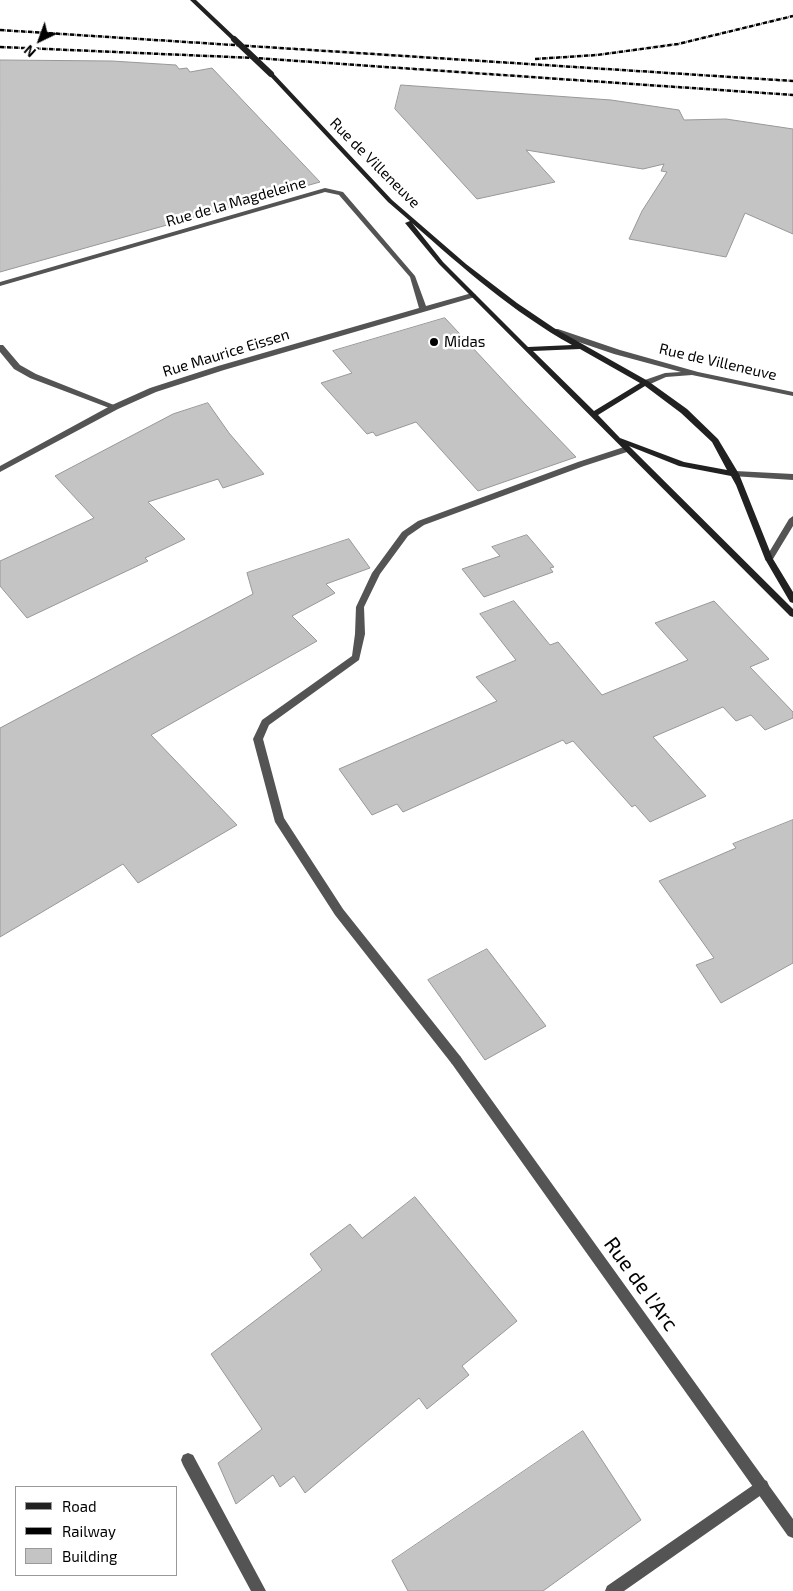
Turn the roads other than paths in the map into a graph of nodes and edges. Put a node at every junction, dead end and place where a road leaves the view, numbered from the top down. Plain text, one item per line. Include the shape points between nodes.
1 (193, 0) edge
2 (390, 201) junction
3 (0, 284) edge
4 (472, 295) junction
5 (423, 309) junction
6 (551, 330) junction
7 (0, 347) edge
8 (582, 347) junction
9 (527, 349) junction
10 (697, 374) junction
11 (645, 384) junction
12 (793, 394) edge
13 (115, 407) junction
14 (593, 415) junction
15 (616, 438) junction
16 (627, 449) junction
17 (0, 469) edge
18 (735, 474) junction
19 (793, 477) edge
20 (793, 519) edge
21 (769, 559) junction
22 (793, 600) edge
23 (793, 614) edge
24 (188, 1460) dead end
25 (762, 1486) junction
26 (793, 1531) edge
27 (259, 1591) edge
28 (612, 1591) edge

1 - 2 main road, Rue de Villeneuve, bridge via 271,74
2 - 4 main road
2 - 6 main road, Rue de Villeneuve via 514,305
3 - 5 street, Rue de la Magdeleine via 325,190 341,193 413,278
4 - 5 street, Rue Maurice Eissen
4 - 9 main road
5 - 13 street, Rue Maurice Eissen via 221,368 153,390
6 - 8 main road, Rue de Villeneuve
6 - 10 street, Rue de Villeneuve
7 - 13 street via 17,367 33,376
8 - 9 main road
8 - 11 main road, Rue de Villeneuve
9 - 14 main road
10 - 11 street via 665,375
10 - 12 street, Rue de Villeneuve
11 - 14 main road
11 - 18 main road, Rue de Villeneuve via 684,411 715,441
13 - 17 street, Rue Maurice Eissen
14 - 15 main road
15 - 16 main road
15 - 18 main road via 682,464
16 - 23 main road
16 - 25 street, Rue de l'Arc via 421,523 405,534 376,573 360,607 356,658 265,723 258,739 279,819 339,912 456,1060
18 - 19 street
18 - 21 main road, Rue de Villeneuve
20 - 21 street
21 - 22 main road, Rue de Villeneuve
24 - 27 street
25 - 26 street, Rue de l'Arc
25 - 28 street

